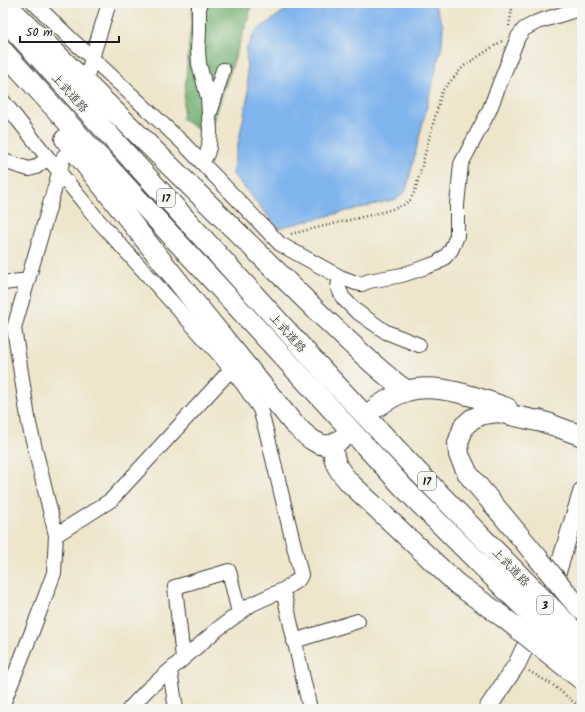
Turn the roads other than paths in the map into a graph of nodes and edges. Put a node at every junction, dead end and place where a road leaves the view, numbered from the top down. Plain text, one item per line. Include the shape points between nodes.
1 (5, 3) edge
2 (34, 3) edge
3 (109, 3) edge
4 (199, 3) edge
5 (582, 8) edge
6 (3, 18) edge
7 (3, 51) edge
8 (92, 58) junction
9 (3, 63) edge
10 (222, 70) dead end
11 (88, 73) dead end
12 (3, 101) edge
13 (210, 116) junction
14 (64, 156) dead end
15 (48, 158) junction
16 (3, 162) edge
17 (202, 163) junction
18 (60, 173) junction
19 (340, 277) junction
20 (27, 282) junction
21 (3, 283) edge
22 (418, 345) dead end
23 (232, 370) junction
24 (407, 391) junction
25 (377, 407) dead end
26 (551, 424) junction
27 (582, 436) edge
28 (582, 491) edge
29 (56, 535) junction
30 (283, 590) junction
31 (582, 610) edge
32 (239, 613) junction
33 (358, 621) dead end
34 (582, 639) edge
35 (294, 641) junction
36 (183, 658) junction
37 (582, 663) edge
38 (170, 671) junction
39 (582, 680) edge
40 (3, 704) edge
41 (129, 709) edge
42 (176, 709) edge
43 (310, 709) edge
44 (487, 709) edge

1 - 24 highway via 322,316
2 - 8 street
3 - 8 street
4 - 13 street via 199,64
5 - 19 street via 537,22 524,29 518,37 489,111 461,164 457,236 452,250 437,263 402,275 362,284
6 - 34 highway, 上武道路 / 17, bridge via 329,377
7 - 37 highway, 上武道路 / 17, bridge via 404,488
8 - 11 street
8 - 17 street
9 - 39 highway, bridge via 294,423 318,443 324,445 338,441 333,455 339,471 351,484 457,584
10 - 13 street
12 - 15 street
13 - 17 street via 209,147
14 - 18 street
15 - 16 street via 29,169
15 - 18 street
17 - 19 street via 280,244
18 - 20 street
18 - 23 street via 98,220
19 - 22 street via 338,287 343,298 356,310 386,332
20 - 21 street
20 - 29 street via 14,328 29,424
23 - 29 street via 111,500
23 - 30 street via 260,408 301,575
24 - 25 highway
24 - 26 highway via 436,388 489,401
26 - 27 highway
26 - 31 highway, bridge via 498,412 483,414 464,426 458,443 459,455 468,474
28 - 44 main road, 3 via 552,590 517,664
29 - 40 street via 54,573
30 - 32 street
30 - 35 street
32 - 36 street
32 - 36 street via 229,571 175,587
33 - 35 street
35 - 43 street
36 - 38 street
38 - 41 street
38 - 42 street

